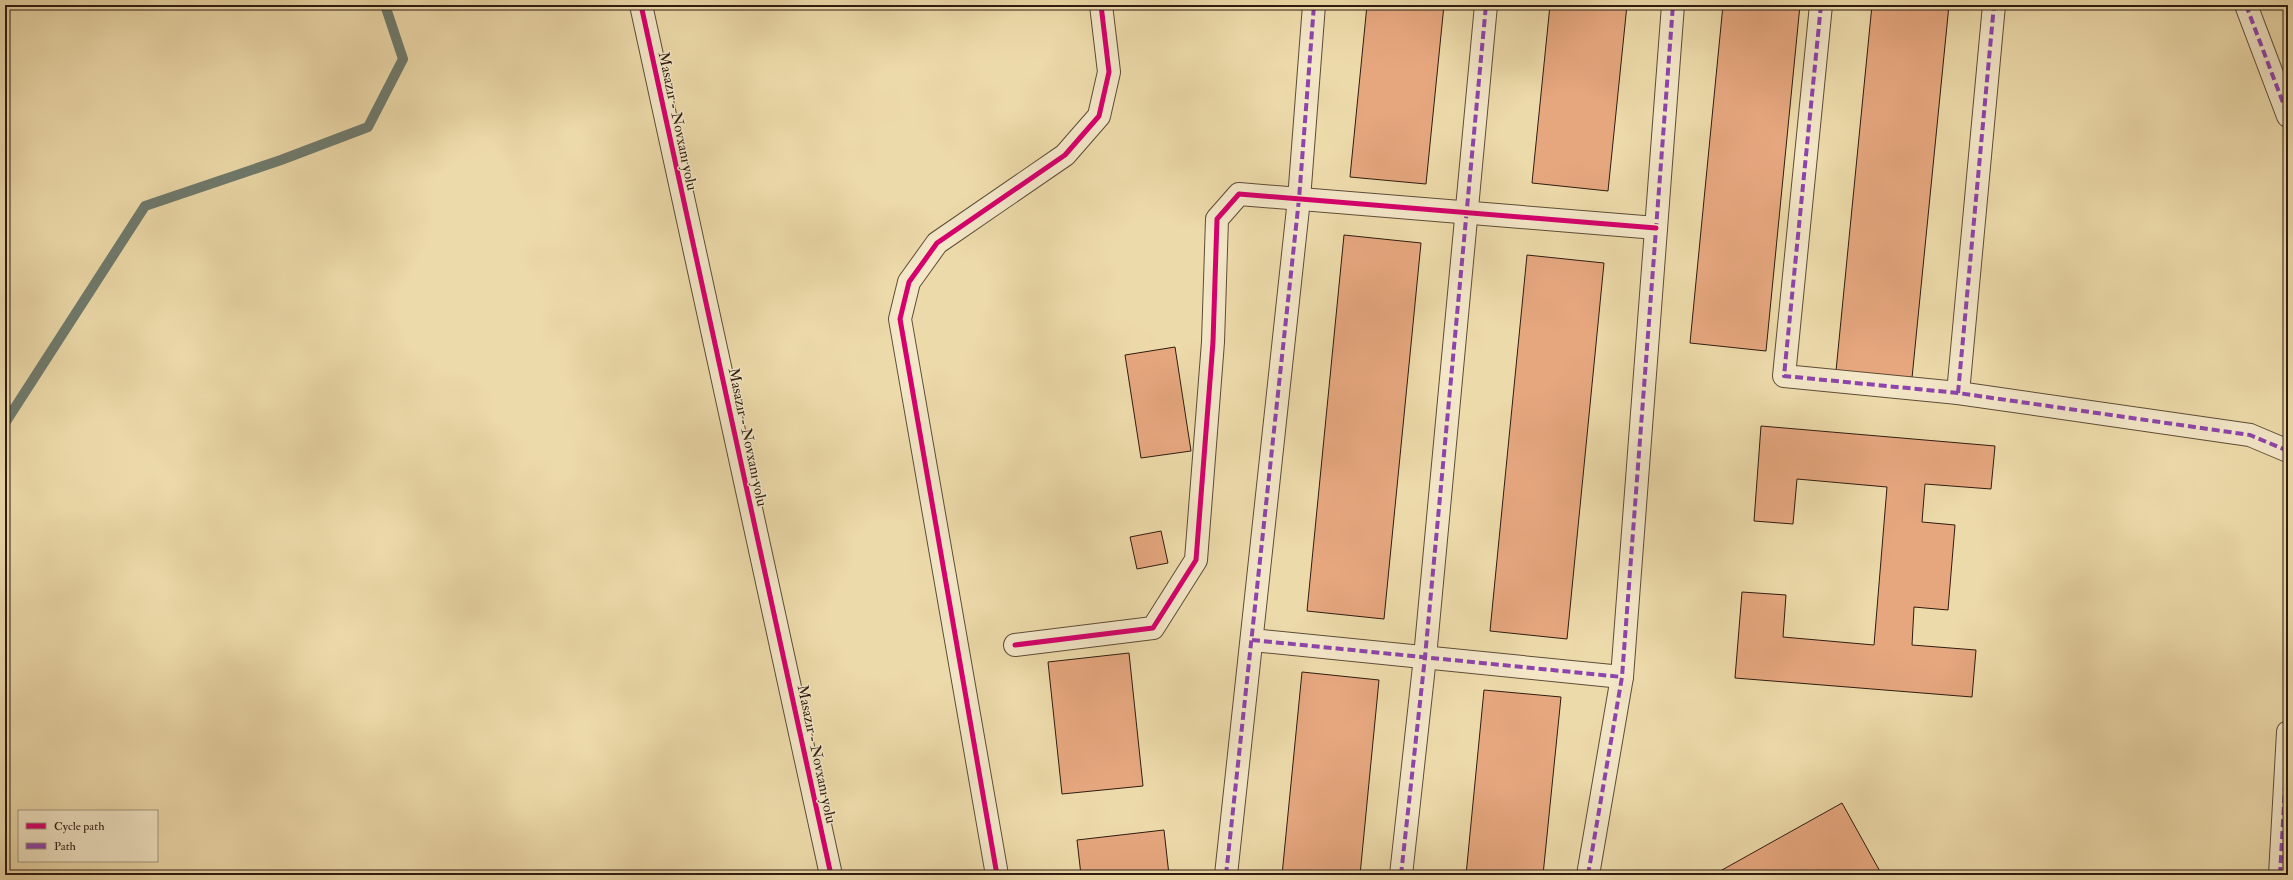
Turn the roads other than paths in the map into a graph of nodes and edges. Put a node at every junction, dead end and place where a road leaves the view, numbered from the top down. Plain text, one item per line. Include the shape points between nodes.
1 (640, 5) edge
2 (1100, 5) edge
3 (1314, 5) edge
4 (1486, 5) edge
5 (1673, 5) edge
6 (1821, 5) edge
7 (1994, 5) edge
8 (2246, 5) edge
9 (2288, 116) edge
10 (1299, 199) junction
11 (1467, 213) junction
12 (1656, 228) junction
13 (1958, 393) junction
14 (2288, 451) edge
15 (1252, 640) junction
16 (1015, 645) dead end
17 (1425, 658) junction
18 (1622, 677) junction
19 (2288, 732) edge
20 (832, 875) edge
21 (997, 875) edge
22 (1226, 875) edge
23 (1401, 875) edge
24 (1588, 875) edge
25 (2280, 875) edge

1 - 20 street, Masazır - Novxanı yolu
2 - 21 street via 1109,72 1099,116 1065,154 937,243 909,282 900,319
3 - 10 street
4 - 11 street
5 - 12 street
6 - 13 street via 1784,376
7 - 13 street
8 - 9 street
10 - 11 street
10 - 15 street
10 - 16 street via 1239,194 1217,219 1214,342 1196,560 1153,628
11 - 12 street
11 - 17 street
12 - 18 street
13 - 14 street via 2250,435
15 - 17 street
15 - 22 street
17 - 18 street
17 - 23 street
18 - 24 street
19 - 25 street

